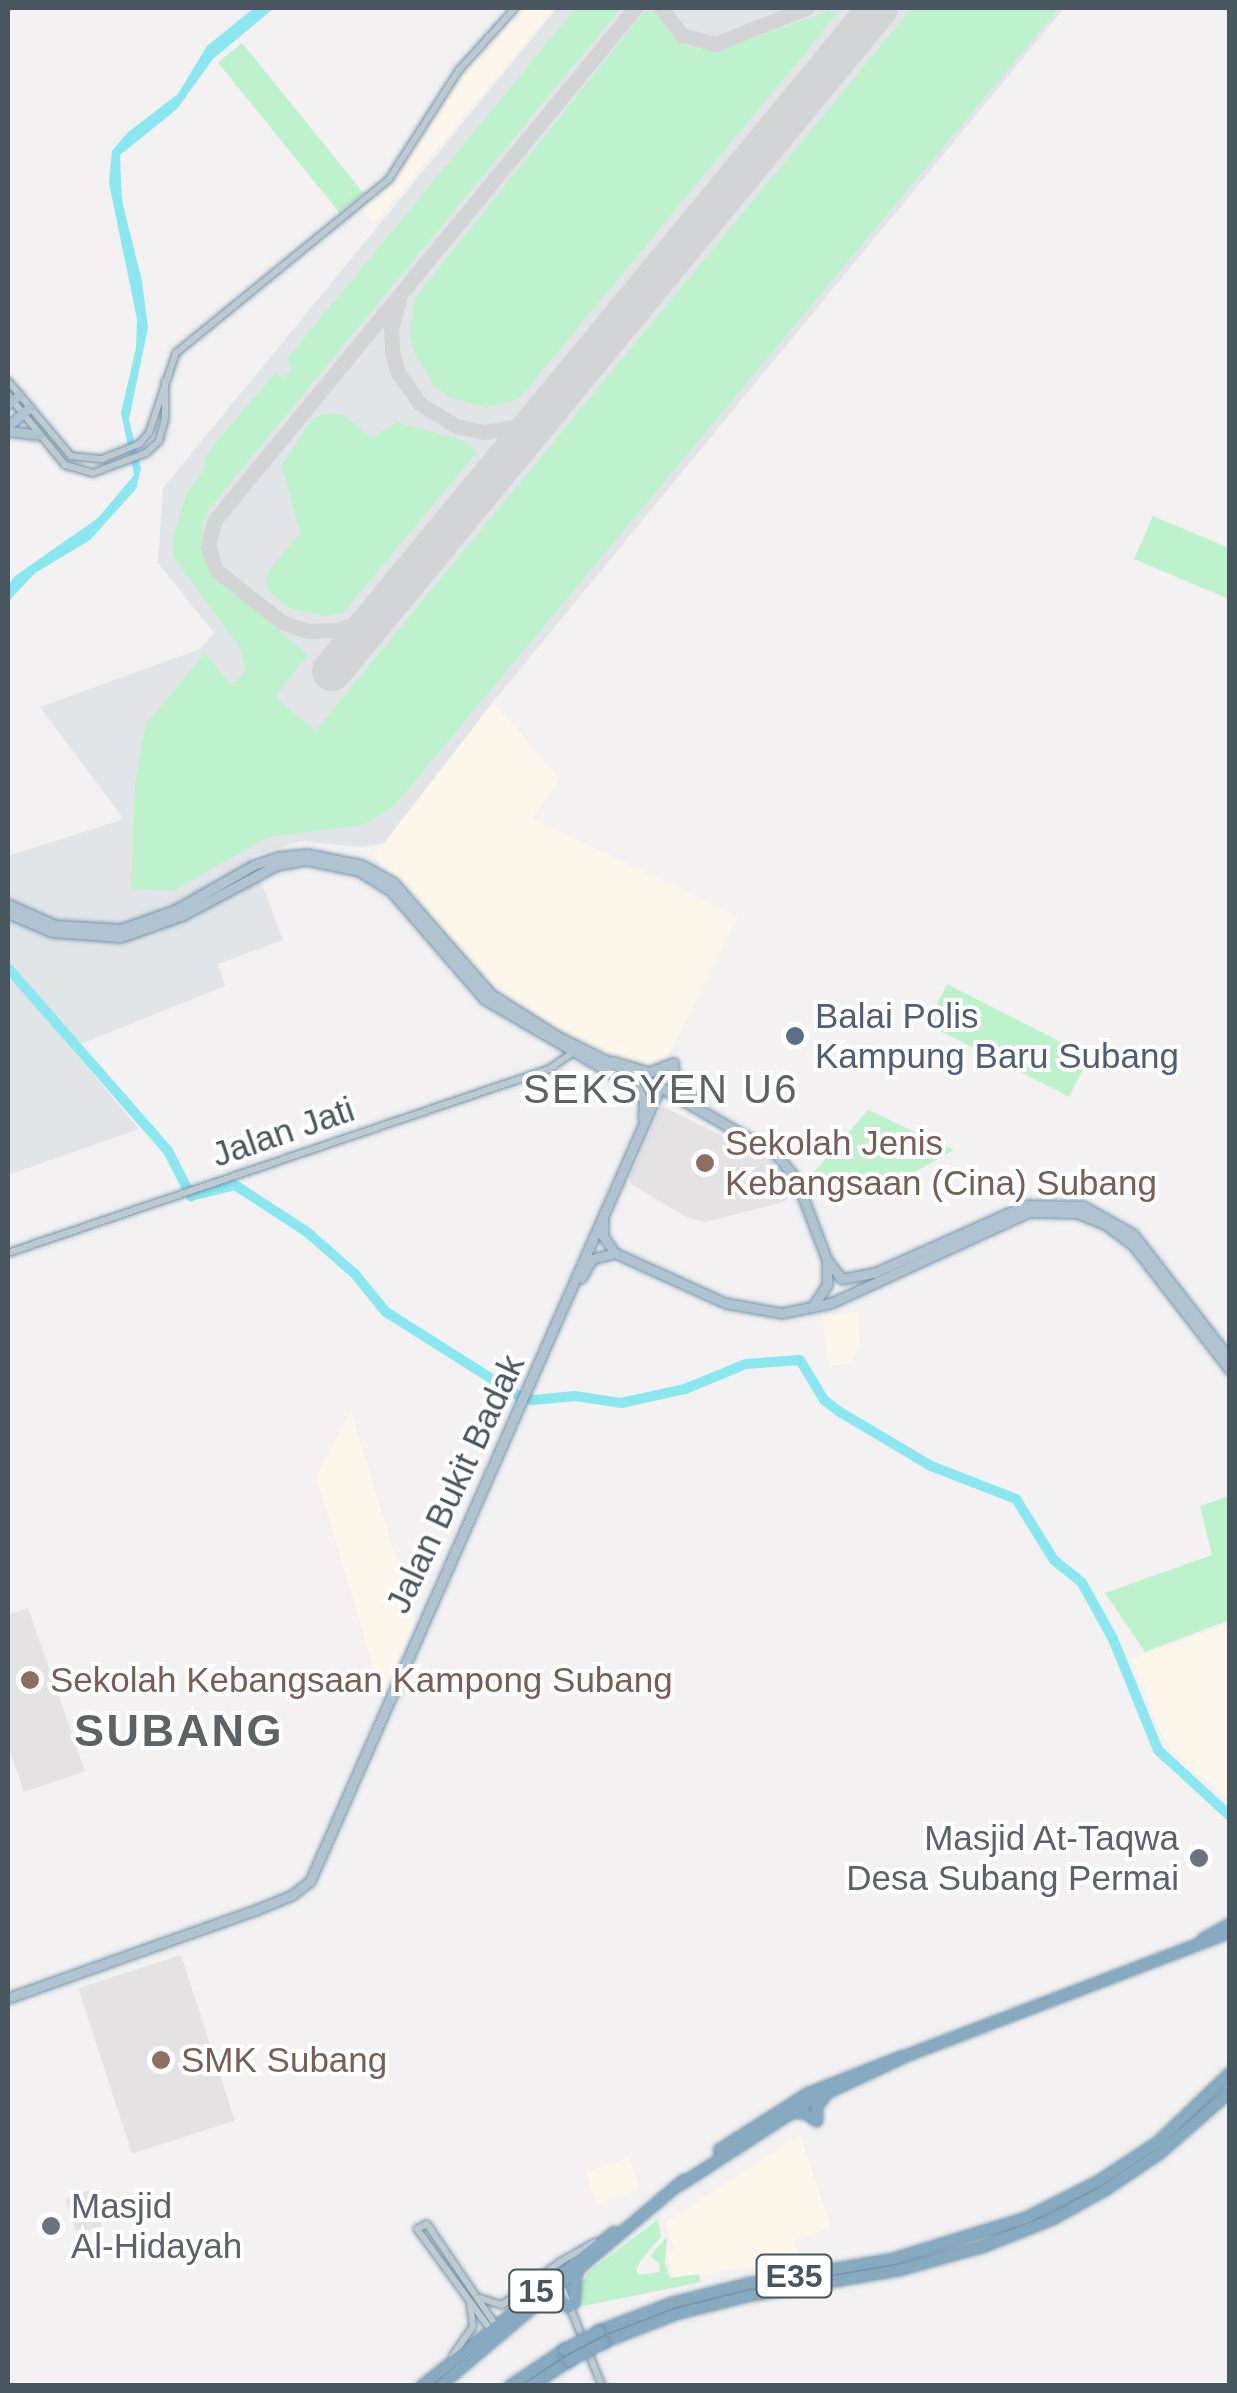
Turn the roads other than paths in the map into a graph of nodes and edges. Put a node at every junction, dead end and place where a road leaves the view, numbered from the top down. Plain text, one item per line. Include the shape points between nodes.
1 (514, 8) edge
2 (164, 380) junction
3 (8, 381) edge
4 (11, 398) edge
5 (26, 411) junction
6 (8, 428) edge
7 (39, 435) junction
8 (8, 904) edge
9 (8, 914) edge
10 (560, 1046) junction
11 (572, 1052) junction
12 (604, 1061) junction
13 (556, 1064) junction
14 (660, 1088) junction
15 (678, 1097) junction
16 (652, 1106) junction
17 (707, 1113) junction
18 (641, 1130) junction
19 (604, 1209) junction
20 (8, 1253) edge
21 (615, 1254) junction
22 (828, 1260) junction
23 (808, 1309) junction
24 (560, 1320) junction
25 (1230, 1359) edge
26 (1230, 1370) edge
27 (1230, 1924) edge
28 (1230, 1932) edge
29 (1202, 1940) junction
30 (8, 1998) edge
31 (911, 2054) junction
32 (1230, 2074) edge
33 (832, 2091) junction
34 (1230, 2092) edge
35 (788, 2114) junction
36 (680, 2185) junction
37 (656, 2204) junction
38 (612, 2234) junction
39 (582, 2254) junction
40 (577, 2270) junction
41 (547, 2282) junction
42 (562, 2283) junction
43 (471, 2296) junction
44 (544, 2301) junction
45 (571, 2306) junction
46 (528, 2314) junction
47 (492, 2327) junction
48 (602, 2337) junction
49 (482, 2352) junction
50 (567, 2355) junction
51 (438, 2380) edge
52 (422, 2386) edge
53 (510, 2386) edge
54 (530, 2386) edge
55 (602, 2386) edge

1 - 2 street via 459,70 389,179 176,353
2 - 5 street via 149,433 121,453 91,461 70,456
2 - 7 street via 164,428 146,454 124,464 93,473 76,470
3 - 4 street
4 - 5 street
5 - 6 main road
5 - 7 street
6 - 7 main road
8 - 12 main road via 55,925 121,930 175,910 254,866 307,854 334,856 393,882 492,994
9 - 10 main road via 52,932 121,937 181,916 266,869 306,860 332,864 390,890 484,999
10 - 11 main road
10 - 13 street
11 - 13 street, Jalan Jati
11 - 18 main road via 642,1094
12 - 14 main road
12 - 17 main road via 649,1072 673,1062 675,1086
13 - 20 street, Jalan Jati
14 - 15 main road
14 - 16 main road, Jalan Bukit Badak
15 - 16 main road
15 - 17 main road
16 - 18 main road, Jalan Bukit Badak
17 - 22 main road via 788,1168
18 - 19 main road, Jalan Bukit Badak
19 - 21 main road via 603,1236
19 - 24 main road, Jalan Bukit Badak
21 - 23 main road via 741,1308
21 - 24 main road via 589,1262
22 - 23 main road via 827,1285
22 - 25 main road via 842,1279 858,1279 1026,1204 1083,1206 1133,1234
23 - 26 main road via 994,1224 1060,1210 1106,1224 1132,1245
24 - 30 main road, Jalan Bukit Badak via 310,1880 266,1906
27 - 29 highway, 15
28 - 29 highway, 15
29 - 31 highway, 15
31 - 33 highway, 15
31 - 36 highway, 15 via 807,2094 747,2129
32 - 48 highway, E35 via 1158,2142 1026,2218 893,2259 691,2298
33 - 35 highway, 15
33 - 35 highway via 817,2106 817,2120
34 - 48 highway, E35 via 1160,2154 1017,2233 898,2270 747,2296
35 - 36 highway, 15
36 - 37 highway, 15
37 - 38 highway, 15
37 - 40 highway, 15
38 - 39 highway, 15
38 - 43 street via 502,2305
39 - 41 highway, 15
39 - 42 highway
40 - 42 highway, 15
40 - 45 highway
41 - 42 highway
41 - 47 highway, 15
42 - 44 highway, 15
42 - 45 street
43 - 43 street via 417,2229 427,2224
43 - 47 street
43 - 51 street via 470,2336
44 - 45 highway via 560,2298
44 - 46 highway, 15
45 - 55 street
46 - 47 street
46 - 49 highway, 15
47 - 49 street
47 - 51 highway, 15
48 - 50 highway, E35, bridge
49 - 51 highway, 15
50 - 53 highway, E35
50 - 54 highway, E35
51 - 52 highway, 15

